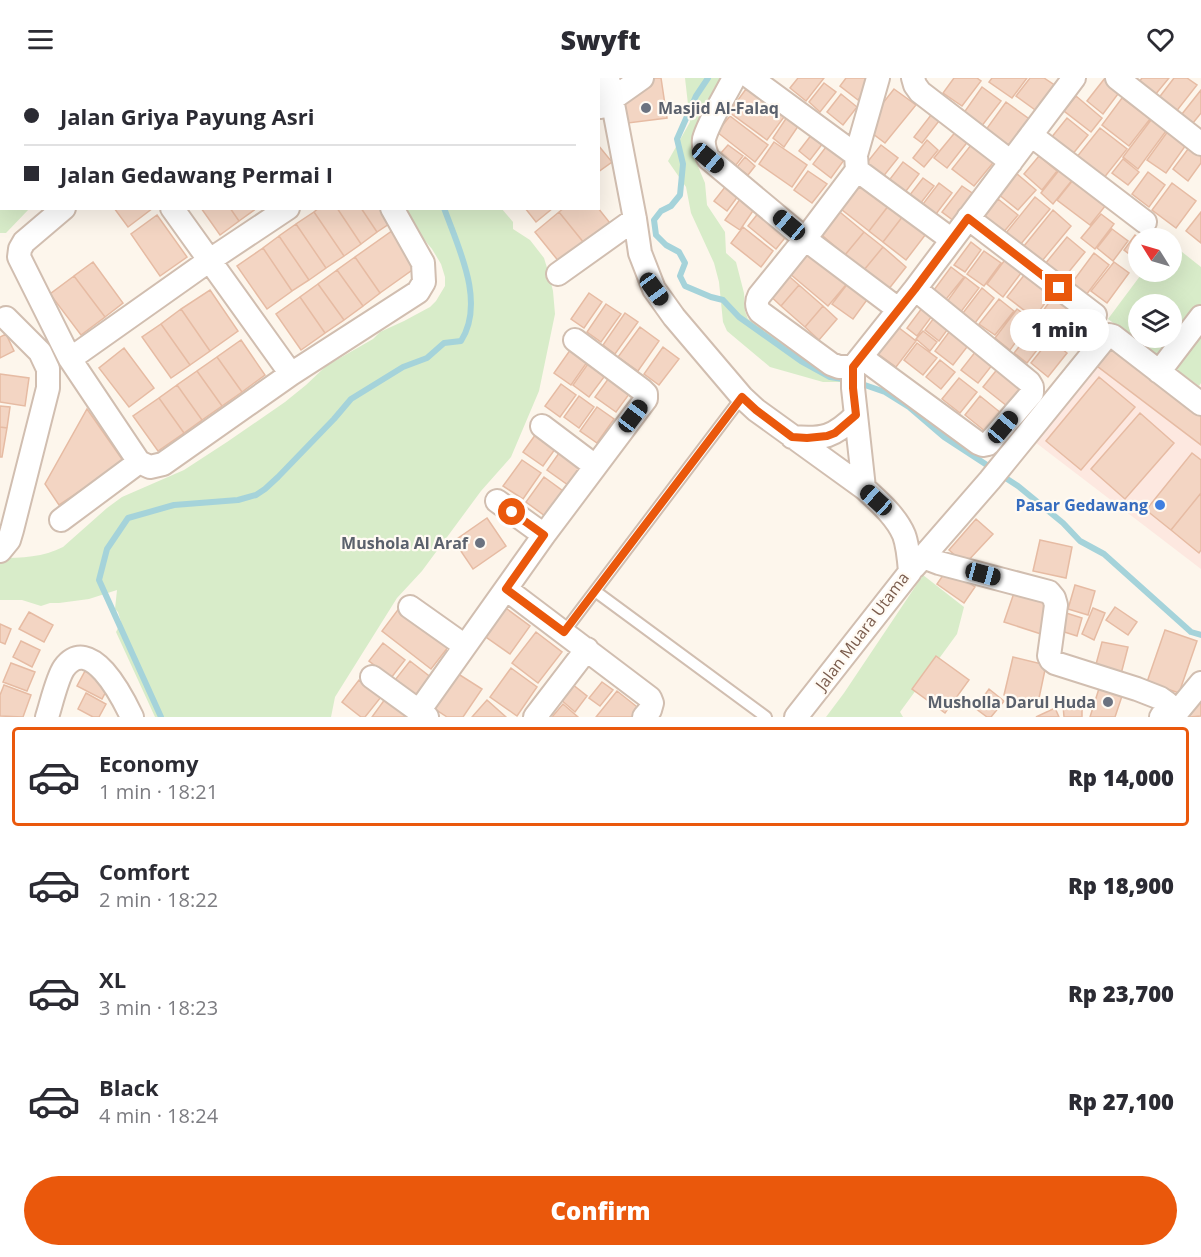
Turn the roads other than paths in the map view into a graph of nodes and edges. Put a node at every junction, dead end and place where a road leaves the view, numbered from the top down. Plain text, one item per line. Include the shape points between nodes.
1 (642, 78) edge
2 (734, 78) edge
3 (751, 78) edge
4 (878, 78) edge
5 (913, 78) edge
6 (1117, 78) edge
7 (1065, 81) edge
8 (606, 96) edge
9 (1031, 135) junction
10 (1201, 144) edge
11 (856, 162) junction
12 (1011, 162) junction
13 (62, 210) edge
14 (173, 210) edge
15 (285, 210) edge
16 (393, 210) edge
17 (968, 218) junction
18 (635, 219) junction
19 (1145, 222) dead end
20 (806, 239) junction
21 (952, 240) junction
22 (210, 260) junction
23 (558, 273) dead end
24 (915, 289) junction
25 (898, 309) junction
26 (1095, 315) dead end
27 (1201, 316) edge
28 (2, 317) edge
29 (575, 340) dead end
30 (70, 359) junction
31 (855, 372) junction
32 (1159, 372) junction
33 (291, 374) junction
34 (742, 397) junction
35 (1201, 404) edge
36 (856, 415) junction
37 (542, 426) dead end
38 (792, 437) junction
39 (139, 462) junction
40 (595, 466) junction
41 (864, 488) junction
42 (497, 501) dead end
43 (61, 520) dead end
44 (544, 535) junction
45 (0, 550) edge
46 (916, 564) junction
47 (506, 589) junction
48 (596, 591) junction
49 (410, 607) dead end
50 (564, 632) junction
51 (465, 646) junction
52 (587, 649) junction
53 (372, 677) dead end
54 (1201, 683) edge
55 (423, 714) edge
56 (1175, 715) edge
57 (47, 717) edge
58 (132, 717) edge
59 (535, 717) edge
60 (644, 717) edge
61 (766, 717) edge
62 (796, 717) edge

1 - 8 street
2 - 20 street via 707,130 704,150 708,158
3 - 11 street
4 - 11 street
5 - 12 street via 920,92
6 - 10 street
7 - 9 street
8 - 18 street, Jalan Muara Utama
9 - 12 street
9 - 19 street
11 - 20 street
11 - 21 street
12 - 17 street
13 - 30 street via 24,242 19,256
14 - 22 street
15 - 22 street
16 - 33 street via 423,263 424,282 418,292
17 - 21 street
17 - 26 street
18 - 23 street
18 - 34 street, Jalan Muara Utama via 640,253 654,289
20 - 25 street
20 - 31 street via 759,296 756,306 831,364
21 - 24 street
22 - 30 street
22 - 33 street
24 - 25 street
24 - 31 street via 1029,381 1032,393 983,445
25 - 31 street
27 - 32 street
28 - 45 street via 40,352 48,369 48,388 12,530
29 - 40 street via 646,397
30 - 39 street
31 - 36 street
32 - 35 street
32 - 46 street via 1113,336 1106,337 1007,460
33 - 39 street via 163,464 150,467
34 - 38 street, Jalan Muara Utama
34 - 48 lane
36 - 38 street via 827,436
36 - 41 street
37 - 40 street
38 - 41 street, Jalan Muara Utama
39 - 43 street
40 - 44 street
41 - 46 street, Jalan Muara Utama via 895,520
42 - 44 street
44 - 47 street
46 - 56 street via 939,563 1049,592 1056,605 1051,660 1160,698 1167,703 1166,710
46 - 62 street, Jalan Muara Utama
47 - 50 street
47 - 51 street
48 - 50 lane
48 - 61 lane
49 - 51 street
50 - 52 street
51 - 55 street
52 - 59 street
52 - 60 street via 650,698 650,710
53 - 55 street
54 - 56 street
57 - 58 street via 62,670 72,659 81,657 102,669

